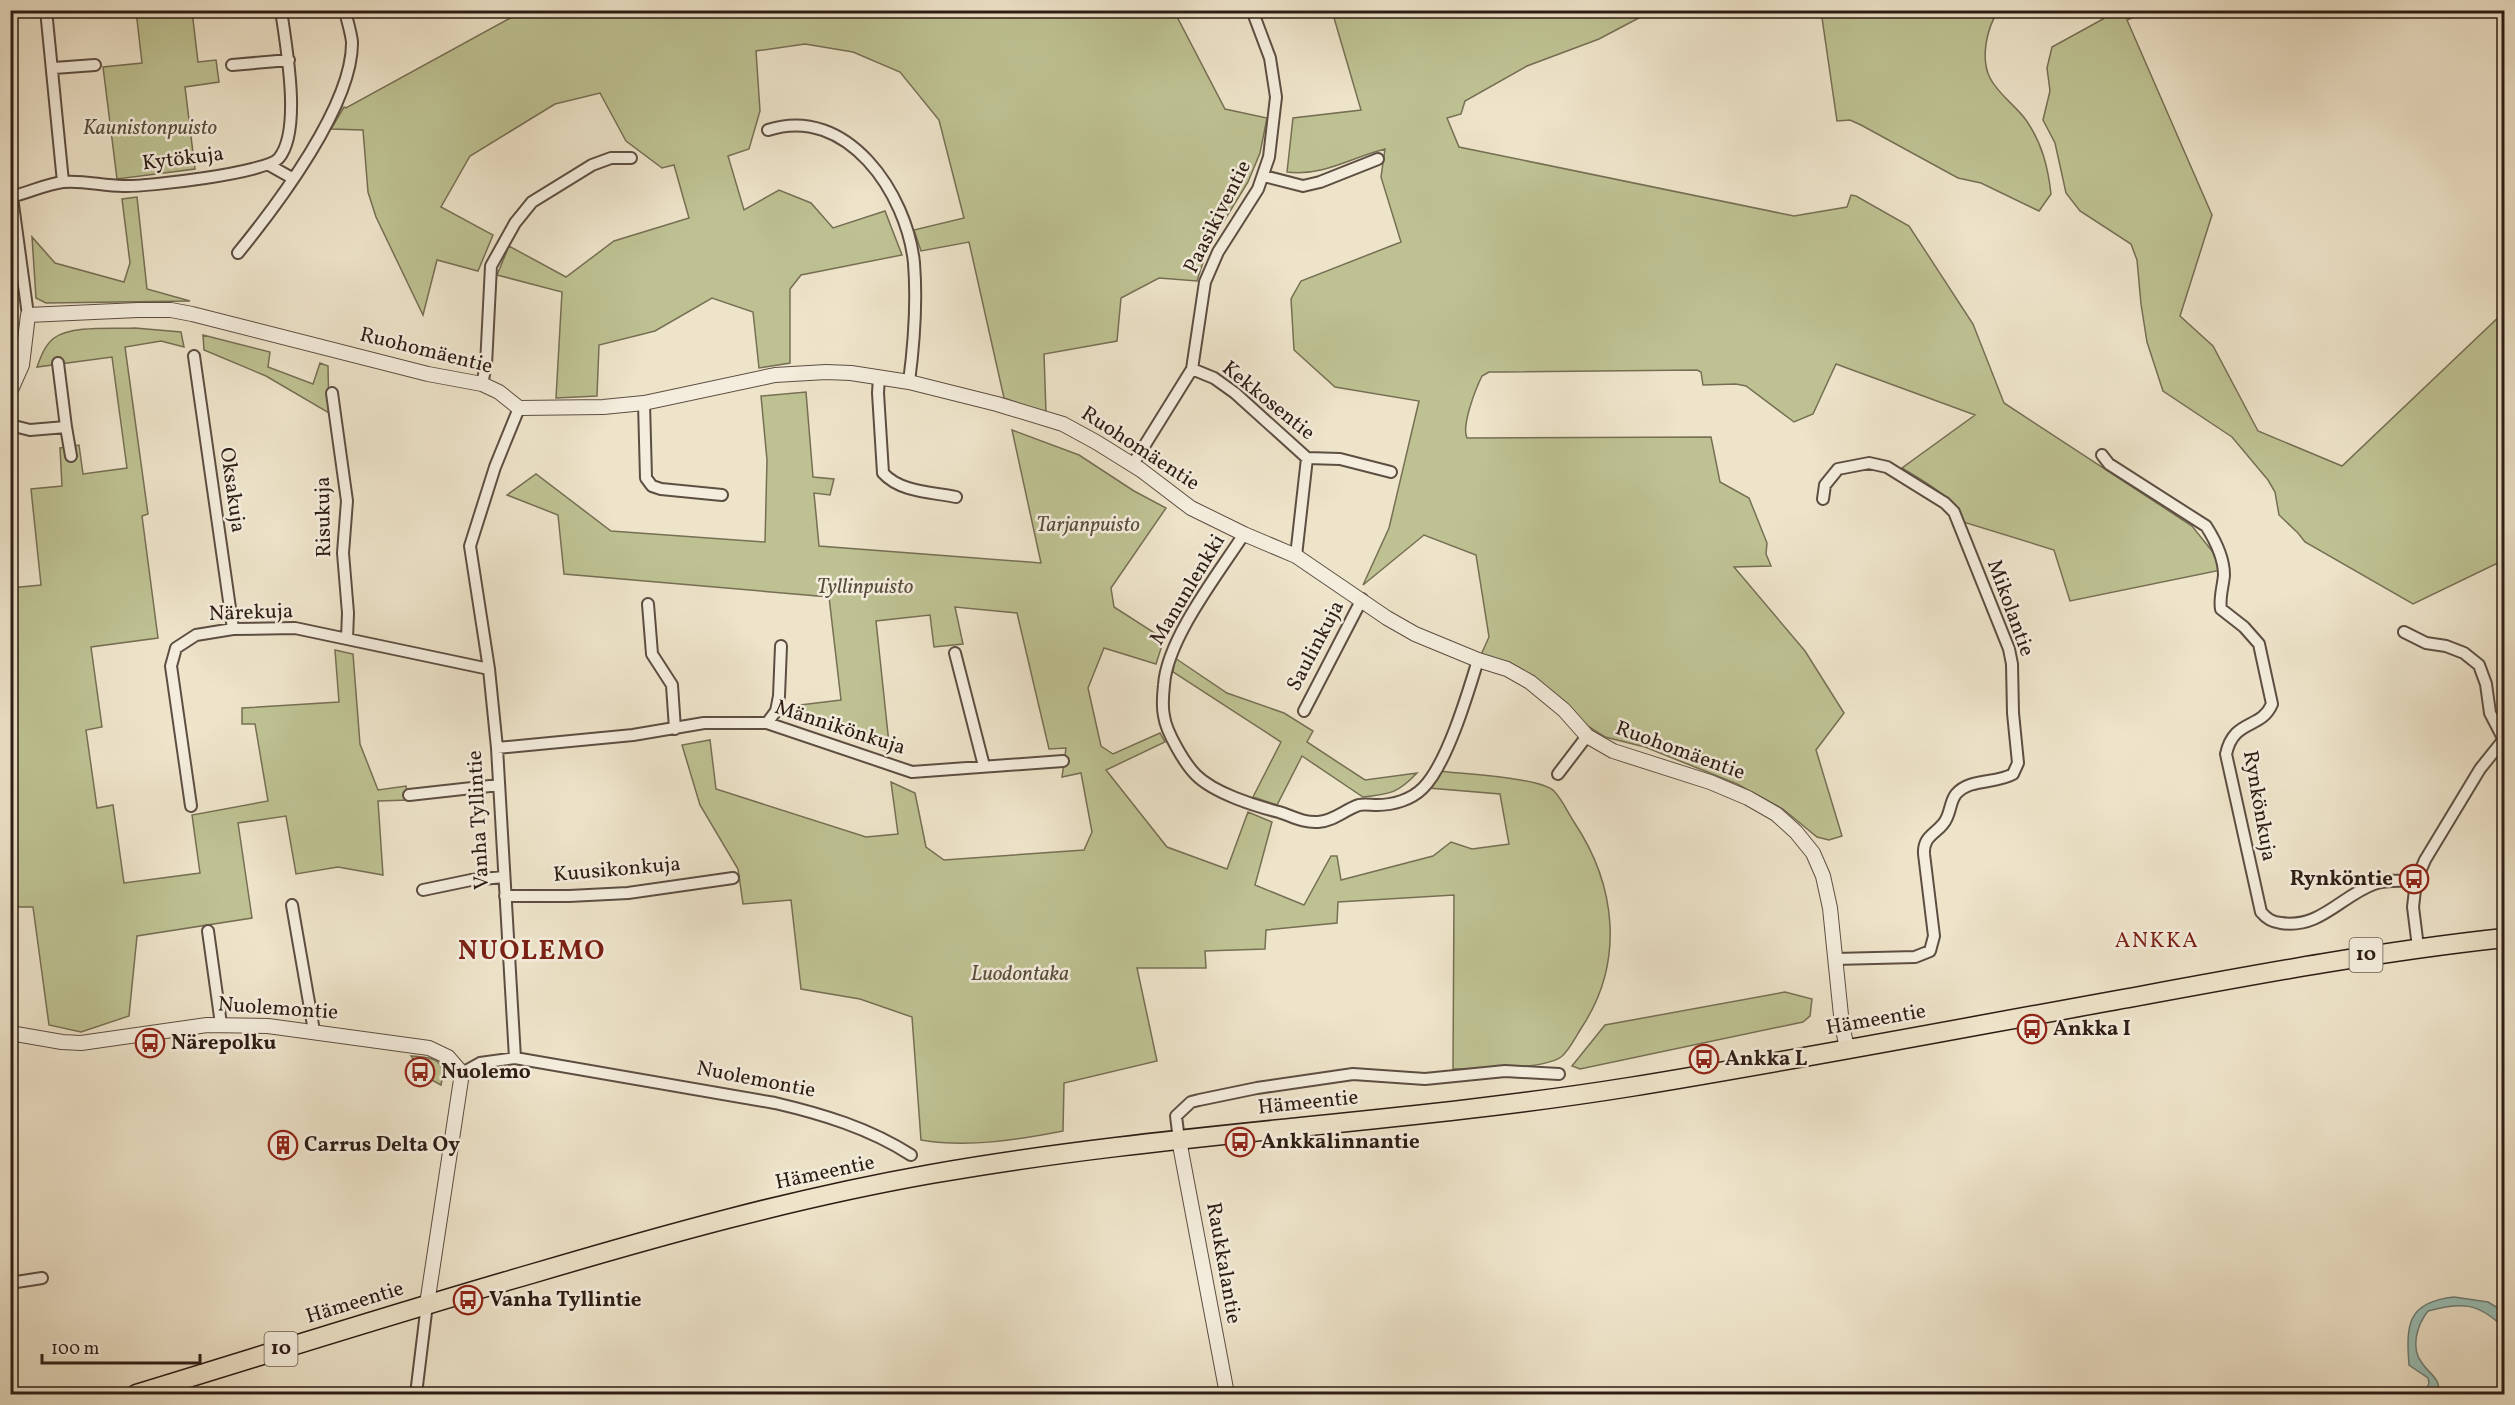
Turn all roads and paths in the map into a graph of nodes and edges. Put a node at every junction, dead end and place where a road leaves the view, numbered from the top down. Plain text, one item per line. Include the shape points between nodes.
1 (46, 10) edge
2 (280, 10) edge
3 (345, 10) edge
4 (1252, 10) edge
5 (288, 60) junction
6 (95, 65) dead end
7 (232, 65) dead end
8 (54, 68) junction
9 (768, 130) dead end
10 (631, 158) dead end
11 (1378, 159) dead end
12 (269, 165) junction
13 (1264, 176) junction
14 (292, 178) junction
15 (63, 182) junction
16 (11, 197) edge
17 (238, 254) dead end
18 (28, 315) junction
19 (194, 356) dead end
20 (58, 363) dead end
21 (1192, 369) junction
22 (879, 377) junction
23 (909, 382) junction
24 (482, 384) junction
25 (10, 392) edge
26 (332, 393) dead end
27 (644, 403) junction
28 (519, 408) junction
29 (10, 425) edge
30 (66, 427) junction
31 (2102, 455) dead end
32 (71, 456) dead end
33 (1307, 458) junction
34 (1132, 464) junction
35 (1391, 472) dead end
36 (722, 495) dead end
37 (956, 497) dead end
38 (1823, 499) dead end
39 (1244, 534) junction
40 (1296, 556) junction
41 (1362, 599) junction
42 (648, 604) dead end
43 (232, 629) junction
44 (2404, 632) dead end
45 (347, 639) junction
46 (781, 646) dead end
47 (955, 653) dead end
48 (1478, 660) junction
49 (489, 669) junction
50 (1304, 711) dead end
51 (767, 723) junction
52 (675, 729) junction
53 (1587, 736) junction
54 (2504, 740) edge
55 (497, 748) junction
56 (1063, 761) dead end
57 (984, 766) junction
58 (1558, 774) dead end
59 (499, 785) junction
60 (410, 795) dead end
61 (191, 806) dead end
62 (504, 877) junction
63 (733, 878) dead end
64 (2416, 881) junction
65 (423, 890) dead end
66 (505, 896) junction
67 (292, 905) dead end
68 (208, 931) dead end
69 (2505, 938) edge
70 (2418, 947) junction
71 (1835, 959) junction
72 (221, 1024) junction
73 (314, 1031) junction
74 (10, 1033) edge
75 (1847, 1048) junction
76 (514, 1058) junction
77 (462, 1073) junction
78 (1559, 1074) dead end
79 (1179, 1140) junction
80 (911, 1155) dead end
81 (42, 1278) dead end
82 (10, 1283) edge
83 (427, 1304) junction
84 (136, 1395) edge
85 (416, 1395) edge
86 (1227, 1395) edge

1 - 8 street
2 - 5 street
3 - 14 street via 352,41 349,68 333,109
4 - 13 street, Paasikiventie via 1270,58 1276,97
5 - 7 street
5 - 12 street via 291,131 278,160
6 - 8 street
8 - 15 street
9 - 23 street via 803,124 845,139 879,175 893,199 907,230 914,262
10 - 24 street via 611,158 592,165 532,202 514,223 491,266
11 - 13 street via 1303,186
12 - 14 street
12 - 15 street, Kytökuja via 125,186
13 - 21 street, Paasikiventie via 1218,252 1205,282
14 - 17 street
15 - 16 street, Kytökuja
16 - 18 street
18 - 24 street, Ruohomäentie via 171,310
18 - 25 street via 22,365
19 - 43 street, Oksakuja
20 - 30 street
21 - 33 street, Kekkosentie via 1235,393
21 - 34 street, Paasikiventie
22 - 23 street, Ruohomäentie
22 - 27 street, Ruohomäentie via 826,372 776,375
22 - 37 street via 883,473 902,487
23 - 34 street, Ruohomäentie via 1063,424
24 - 28 street, Ruohomäentie
26 - 45 street, Risukuja via 347,501 343,553
27 - 28 street, Ruohomäentie
27 - 36 street via 646,478 652,486
28 - 49 street, Vanha Tyllintie via 495,467 471,546
29 - 30 street via 30,430
30 - 32 street
31 - 64 street, Rynkönkuja via 2109,464 2206,526 2224,574 2221,609 2259,644 2272,704 2269,712 2234,734 2226,754 2261,912 2266,919 2301,924 2313,921 2376,883
33 - 35 street, Kekkosentie via 1340,459
33 - 40 street
34 - 39 street, Ruohomäentie via 1191,508
38 - 71 street, Mikolantie via 1825,485 1838,469 1869,463 1887,467 1954,512 2013,663 2018,763 2007,778 1966,786 1956,795 1943,825 1926,841 1924,854 1934,936 1930,951 1916,957
39 - 40 street, Ruohomäentie
39 - 48 street, Manunlenkki via 1176,641 1166,663 1164,685 1164,717 1176,746 1197,776 1225,792 1253,806 1316,823 1332,820 1361,805 1404,801 1423,788 1434,772 1464,705
40 - 41 street, Ruohomäentie
41 - 48 street, Ruohomäentie via 1415,633
41 - 50 street, Saulinkuja
42 - 52 street via 652,654 672,685
43 - 45 street, Närekuja via 295,628
43 - 61 street, Närekuja via 196,635 177,648 172,659
44 - 54 street via 2464,653 2479,665 2490,713
45 - 49 street, Närekuja
46 - 51 street via 779,696 776,711
47 - 57 street
48 - 53 street, Ruohomäentie via 1507,669 1530,682 1564,710
49 - 55 street, Vanha Tyllintie
51 - 52 street, Männikönkuja via 704,723
51 - 57 street, Männikönkuja via 912,772
52 - 55 street, Männikönkuja
53 - 58 street
53 - 71 street, Ruohomäentie via 1613,751 1748,798 1776,814 1814,853 1830,908
54 - 64 street via 2480,769
55 - 59 street, Vanha Tyllintie
56 - 57 street, Männikönkuja
59 - 60 street
59 - 62 street, Vanha Tyllintie
62 - 65 street
62 - 66 street, Vanha Tyllintie
63 - 66 street, Kuusikonkuja via 628,893
64 - 70 street via 2413,907
66 - 76 street, Vanha Tyllintie
67 - 73 street
68 - 72 street
69 - 70 highway, Hämeentie / 10
70 - 75 highway, Hämeentie / 10
71 - 75 street, Ruohomäentie
72 - 73 street, Nuolemontie
72 - 74 street, Nuolemontie via 81,1043
73 - 77 street, Nuolemontie via 429,1048 448,1057
75 - 79 highway, Hämeentie / 10 via 1556,1098
76 - 77 street via 480,1063
76 - 80 street, Nuolemontie via 816,1113 877,1136
77 - 83 street
78 - 79 street via 1505,1071 1425,1079 1353,1074 1257,1088 1191,1102 1176,1116
79 - 83 highway, Hämeentie / 10 via 934,1173 812,1198 681,1229
79 - 86 street, Raukkalantie
81 - 82 street
83 - 84 highway, Hämeentie / 10
83 - 85 street

